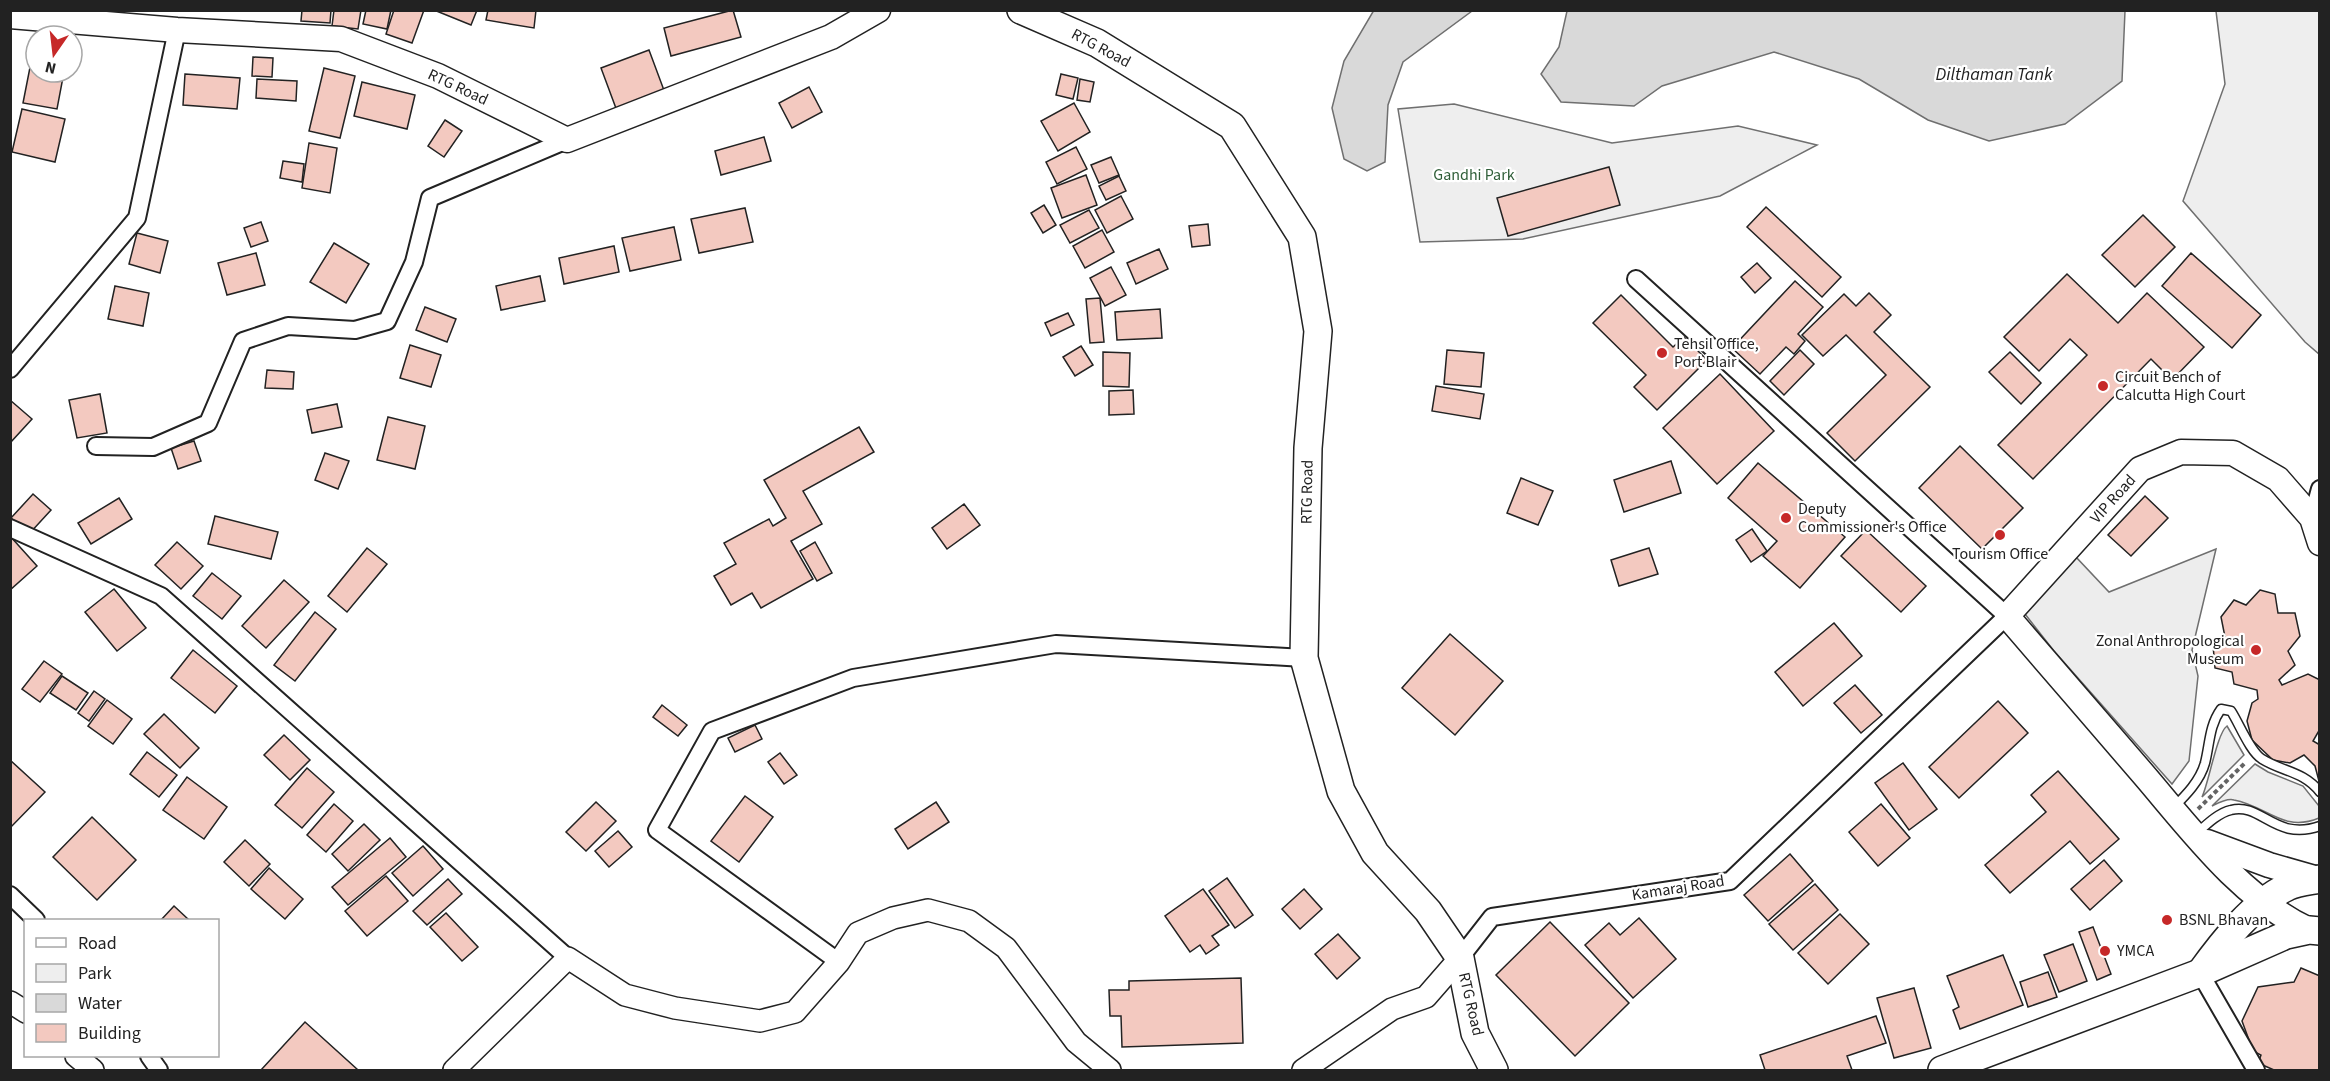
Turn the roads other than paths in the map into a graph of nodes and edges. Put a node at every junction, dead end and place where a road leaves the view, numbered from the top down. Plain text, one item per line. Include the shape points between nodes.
1 (878, 10) edge
2 (1021, 10) edge
3 (10, 16) edge
4 (177, 30) junction
5 (567, 140) junction
6 (1636, 279) dead end
7 (10, 369) edge
8 (96, 446) dead end
9 (2319, 489) edge
10 (2312, 518) junction
11 (10, 528) edge
12 (2319, 543) edge
13 (2007, 616) junction
14 (1304, 658) junction
15 (2319, 792) edge
16 (2173, 809) junction
17 (2319, 826) edge
18 (2197, 837) junction
19 (2319, 880) edge
20 (10, 895) edge
21 (2265, 902) junction
22 (34, 919) edge
23 (2316, 928) edge
24 (568, 958) junction
25 (1460, 958) junction
26 (839, 962) junction
27 (2200, 973) junction
28 (10, 1002) edge
29 (24, 1011) edge
30 (77, 1057) edge
31 (150, 1057) edge
32 (1957, 1068) edge
33 (93, 1071) edge
34 (159, 1071) edge
35 (454, 1071) edge
36 (1110, 1071) edge
37 (1303, 1071) edge
38 (1494, 1071) edge
39 (2256, 1071) edge

1 - 5 main road via 831,37
2 - 14 main road, RTG Road via 1097,43 1232,126 1302,237 1318,331 1308,448
3 - 4 main road, RTG Road
4 - 5 main road, RTG Road via 341,39 438,76
4 - 7 street via 137,218
5 - 8 street via 430,198 414,262 387,321 355,330 288,326 243,341 208,423 153,447
6 - 13 street
9 - 10 street
10 - 12 main road, VIP Road
10 - 13 main road, VIP Road via 2278,479 2233,453 2181,452 2140,469
11 - 24 street via 161,596
13 - 16 main road
13 - 25 street, Kamaraj Road via 1730,881 1492,917
14 - 25 main road, RTG Road via 1341,791 1375,853 1428,911
14 - 26 street via 1056,644 853,678 712,731 657,830
15 - 16 lane via 2311,782 2262,759 2231,711 2221,709 2213,720 2205,764
16 - 18 main road
17 - 18 lane via 2300,831 2281,828 2242,808 2228,810
18 - 19 main road via 2269,866
18 - 21 main road
19 - 21 main road via 2288,886
20 - 22 street
21 - 23 main road via 2292,922
21 - 27 main road via 2228,935
23 - 27 main road via 2286,935
24 - 26 street via 625,995 675,1008 760,1021 795,1012
24 - 35 street
25 - 37 street, Kamaraj Road via 1426,997 1392,1009
25 - 38 main road, RTG Road via 1475,1033
26 - 36 street via 858,933 893,918 928,910 969,921 1006,948 1076,1042
27 - 32 main road
27 - 39 street
28 - 29 street
30 - 33 street
31 - 34 street

